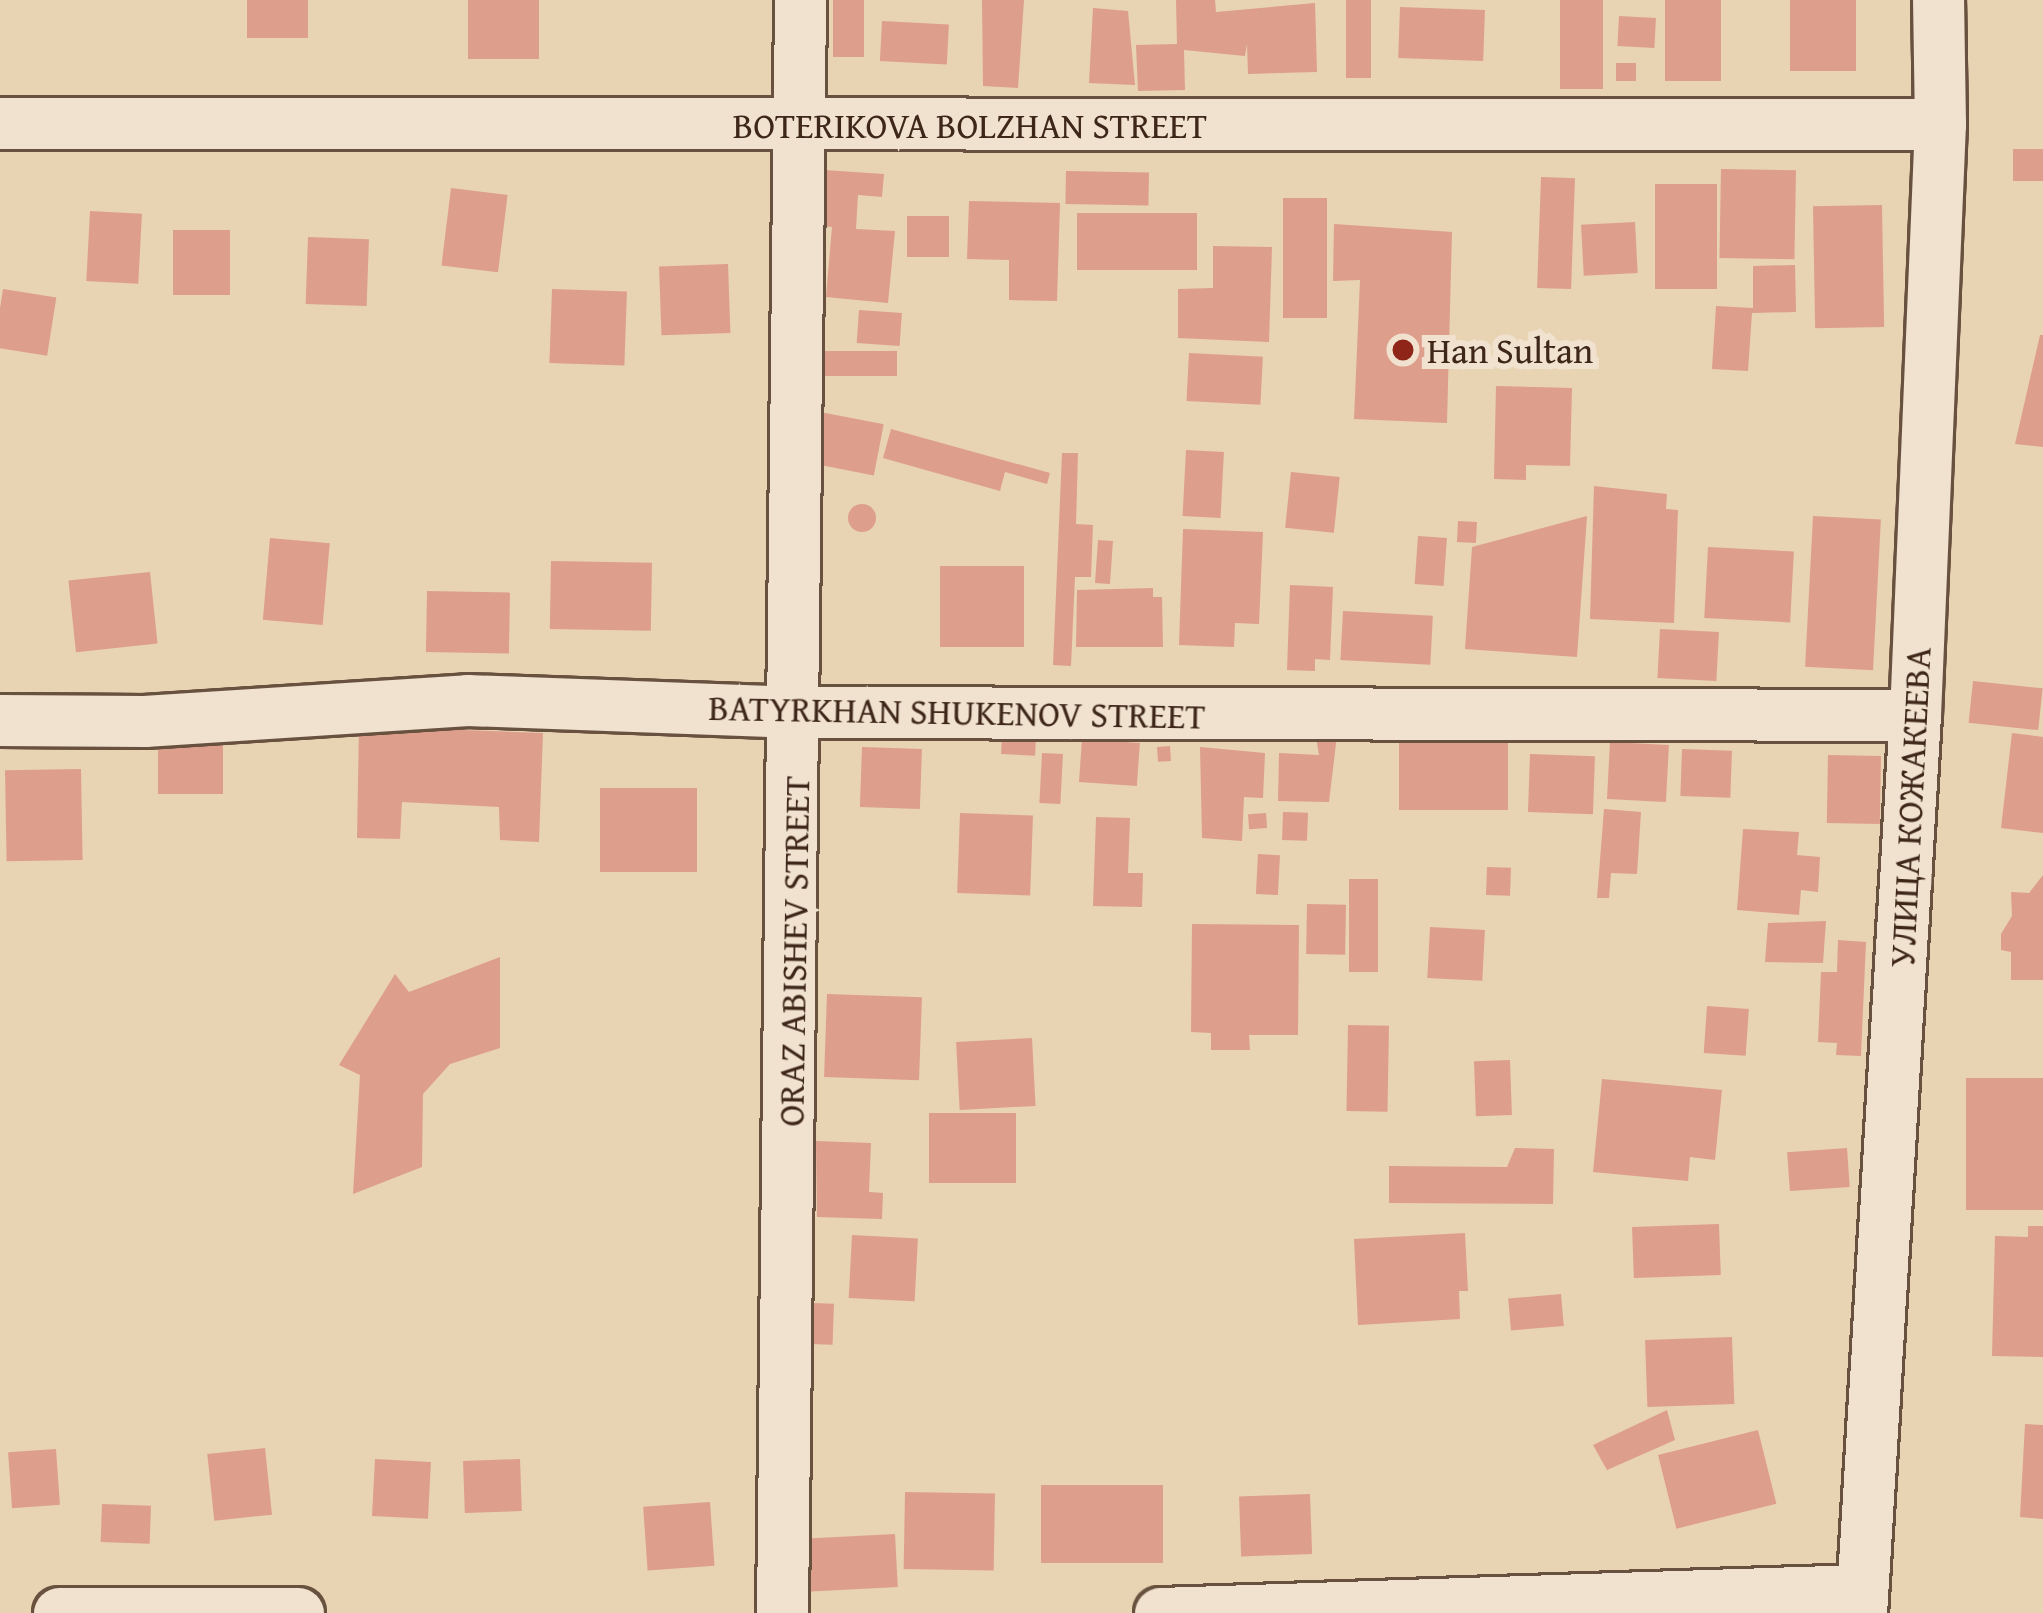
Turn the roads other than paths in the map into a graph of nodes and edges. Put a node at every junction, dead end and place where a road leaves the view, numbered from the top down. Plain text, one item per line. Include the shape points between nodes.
1 (800, 0) edge
2 (1938, 0) edge
3 (0, 123) edge
4 (1940, 124) junction
5 (798, 125) junction
6 (797, 712) junction
7 (1915, 715) junction
8 (0, 720) edge
9 (1861, 1602) edge
10 (59, 1613) edge
11 (298, 1613) edge
12 (782, 1613) edge
13 (1160, 1613) edge

1 - 5 street, ORAZ ABISHEV STREET
2 - 4 street, УЛИЦА КОЖАКЕЕВА
3 - 5 street, BOTERIKOVA BOLZHAN STREET
4 - 5 street, BOTERIKOVA BOLZHAN STREET
4 - 7 street, УЛИЦА КОЖАКЕЕВА
5 - 6 street, ORAZ ABISHEV STREET
6 - 7 street, BATYRKHAN SHUKENOV STREET
6 - 8 street, BATYRKHAN SHUKENOV STREET via 467,700 144,721
6 - 12 street, ORAZ ABISHEV STREET
7 - 9 street, УЛИЦА КОЖАКЕЕВА
9 - 13 street
10 - 11 street

